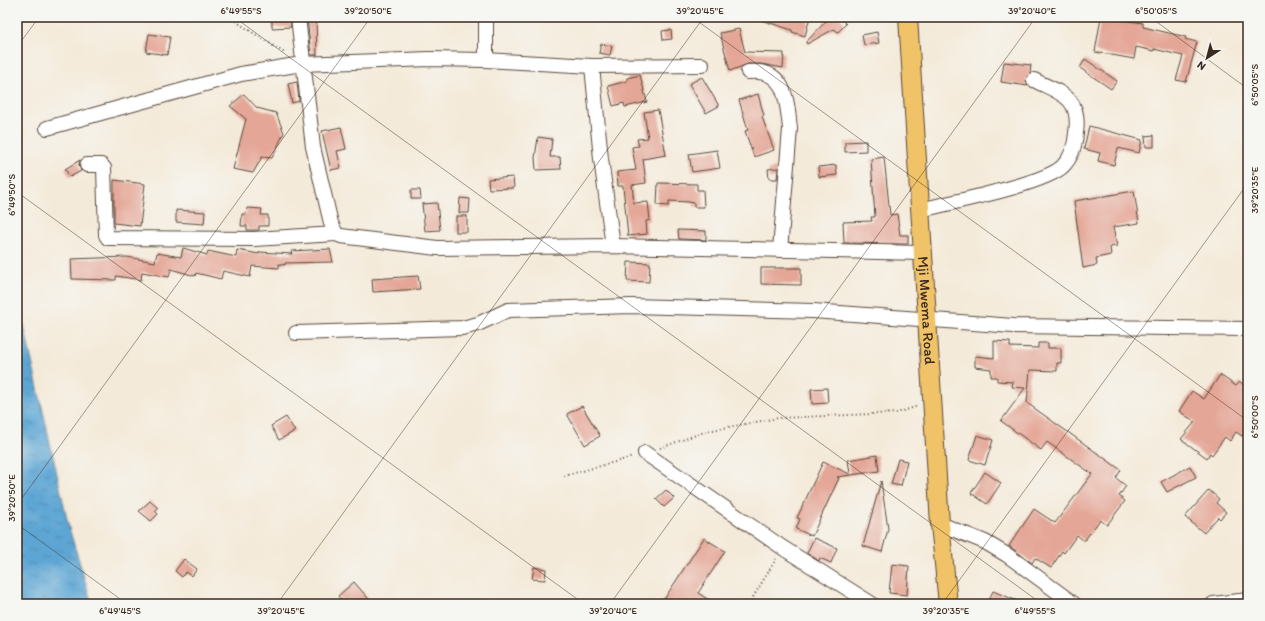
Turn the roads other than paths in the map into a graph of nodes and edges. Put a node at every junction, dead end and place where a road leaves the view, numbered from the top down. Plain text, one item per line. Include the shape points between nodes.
1 (298, 17) edge
2 (486, 17) edge
3 (908, 17) edge
4 (486, 60) junction
5 (302, 64) junction
6 (702, 65) dead end
7 (592, 66) junction
8 (748, 72) dead end
9 (1034, 80) dead end
10 (47, 128) dead end
11 (87, 165) dead end
12 (920, 210) junction
13 (336, 234) junction
14 (613, 246) junction
15 (780, 250) junction
16 (922, 252) junction
17 (928, 320) junction
18 (1248, 329) edge
19 (296, 333) dead end
20 (645, 453) road end
21 (940, 524) junction
22 (1248, 600) edge
23 (872, 604) edge
24 (948, 604) edge
25 (1074, 604) edge
26 (1213, 604) edge

1 - 5 street
2 - 4 street
3 - 12 main road, Mji Mwema Road
4 - 5 street via 429,59
4 - 7 street
5 - 10 street via 241,74
5 - 13 street via 313,146 331,223
6 - 7 street
7 - 14 street
8 - 15 street via 767,72 776,78 785,96 789,114
9 - 12 street via 1065,96 1076,108 1075,146 1062,168 1032,182
11 - 13 street via 101,165 104,168 108,238 254,239
12 - 16 main road, Mji Mwema Road
13 - 14 street via 437,248
14 - 15 street
15 - 16 street
16 - 17 main road, Mji Mwema Road
17 - 18 street via 1013,326
17 - 19 street via 805,311 631,306 508,310 478,324 462,328
17 - 21 main road, Mji Mwema Road
20 - 23 street via 783,548
21 - 24 main road, Mji Mwema Road
21 - 25 street via 990,545
22 - 26 street

